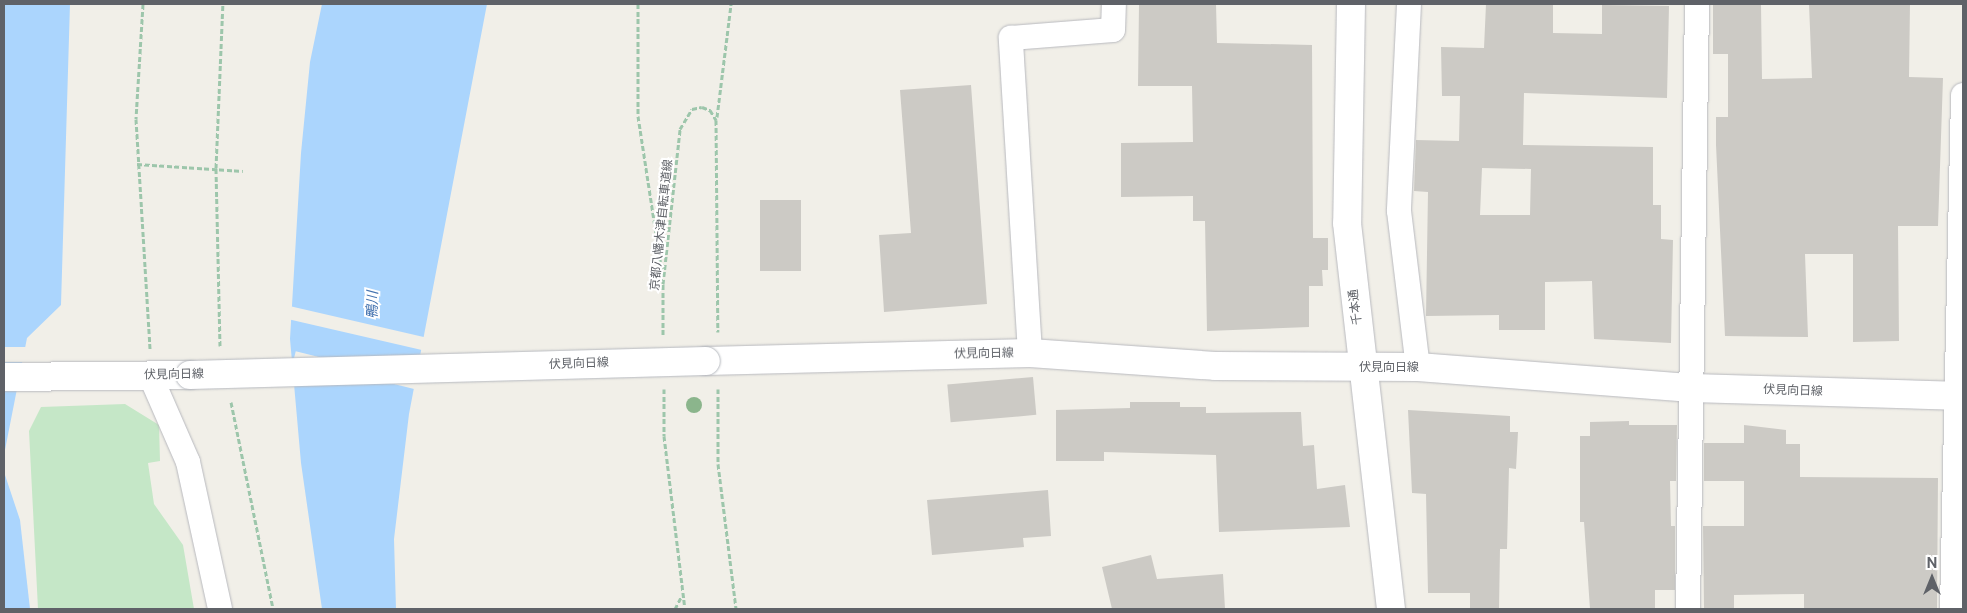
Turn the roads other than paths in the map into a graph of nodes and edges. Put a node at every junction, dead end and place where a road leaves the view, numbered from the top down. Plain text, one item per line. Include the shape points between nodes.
1 (1114, 4) edge
2 (1351, 4) edge
3 (1409, 4) edge
4 (1697, 4) edge
5 (1963, 96) edge
6 (1030, 353) junction
7 (1364, 368) junction
8 (1418, 368) junction
9 (139, 375) junction
10 (4, 377) edge
11 (1692, 388) junction
12 (1961, 396) edge
13 (220, 609) edge
14 (1391, 609) edge
15 (1688, 609) edge
16 (1952, 609) edge

1 - 6 street via 1113,30 1011,38
2 - 7 main road, 千本通 via 1345,188
3 - 8 street via 1399,211
4 - 11 street
5 - 12 street
6 - 7 main road, 伏見向日線 via 1215,366
6 - 9 main road, 伏見向日線, bridge via 714,353
7 - 8 main road, 伏見向日線
7 - 14 main road, 千本通
8 - 11 main road, 伏見向日線
9 - 10 main road, 伏見向日線
9 - 13 street via 188,462
11 - 12 main road, 伏見向日線
11 - 15 street
12 - 16 street

